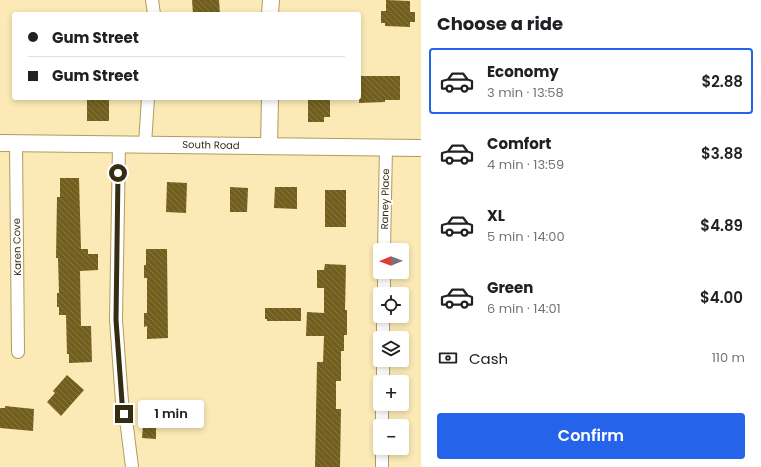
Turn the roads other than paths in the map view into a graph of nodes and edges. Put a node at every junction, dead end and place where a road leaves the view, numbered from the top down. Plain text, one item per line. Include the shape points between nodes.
1 (152, 0) edge
2 (271, 0) edge
3 (154, 12) edge
4 (270, 12) edge
5 (148, 100) edge
6 (270, 100) edge
7 (8, 143) edge
8 (119, 144) junction
9 (145, 144) junction
10 (269, 146) junction
11 (386, 147) junction
12 (421, 148) edge
13 (384, 243) edge
14 (18, 352) dead end
15 (382, 455) edge
16 (132, 467) edge
17 (382, 467) edge

1 - 3 street
2 - 4 street
5 - 9 street
6 - 10 street
7 - 8 street, South Road
7 - 14 street, Karen Cove
8 - 9 street, South Road
8 - 16 street via 116,320 122,402
9 - 10 street, South Road
10 - 11 street, South Road
11 - 12 street, South Road
11 - 13 street, Raney Place
15 - 17 street

